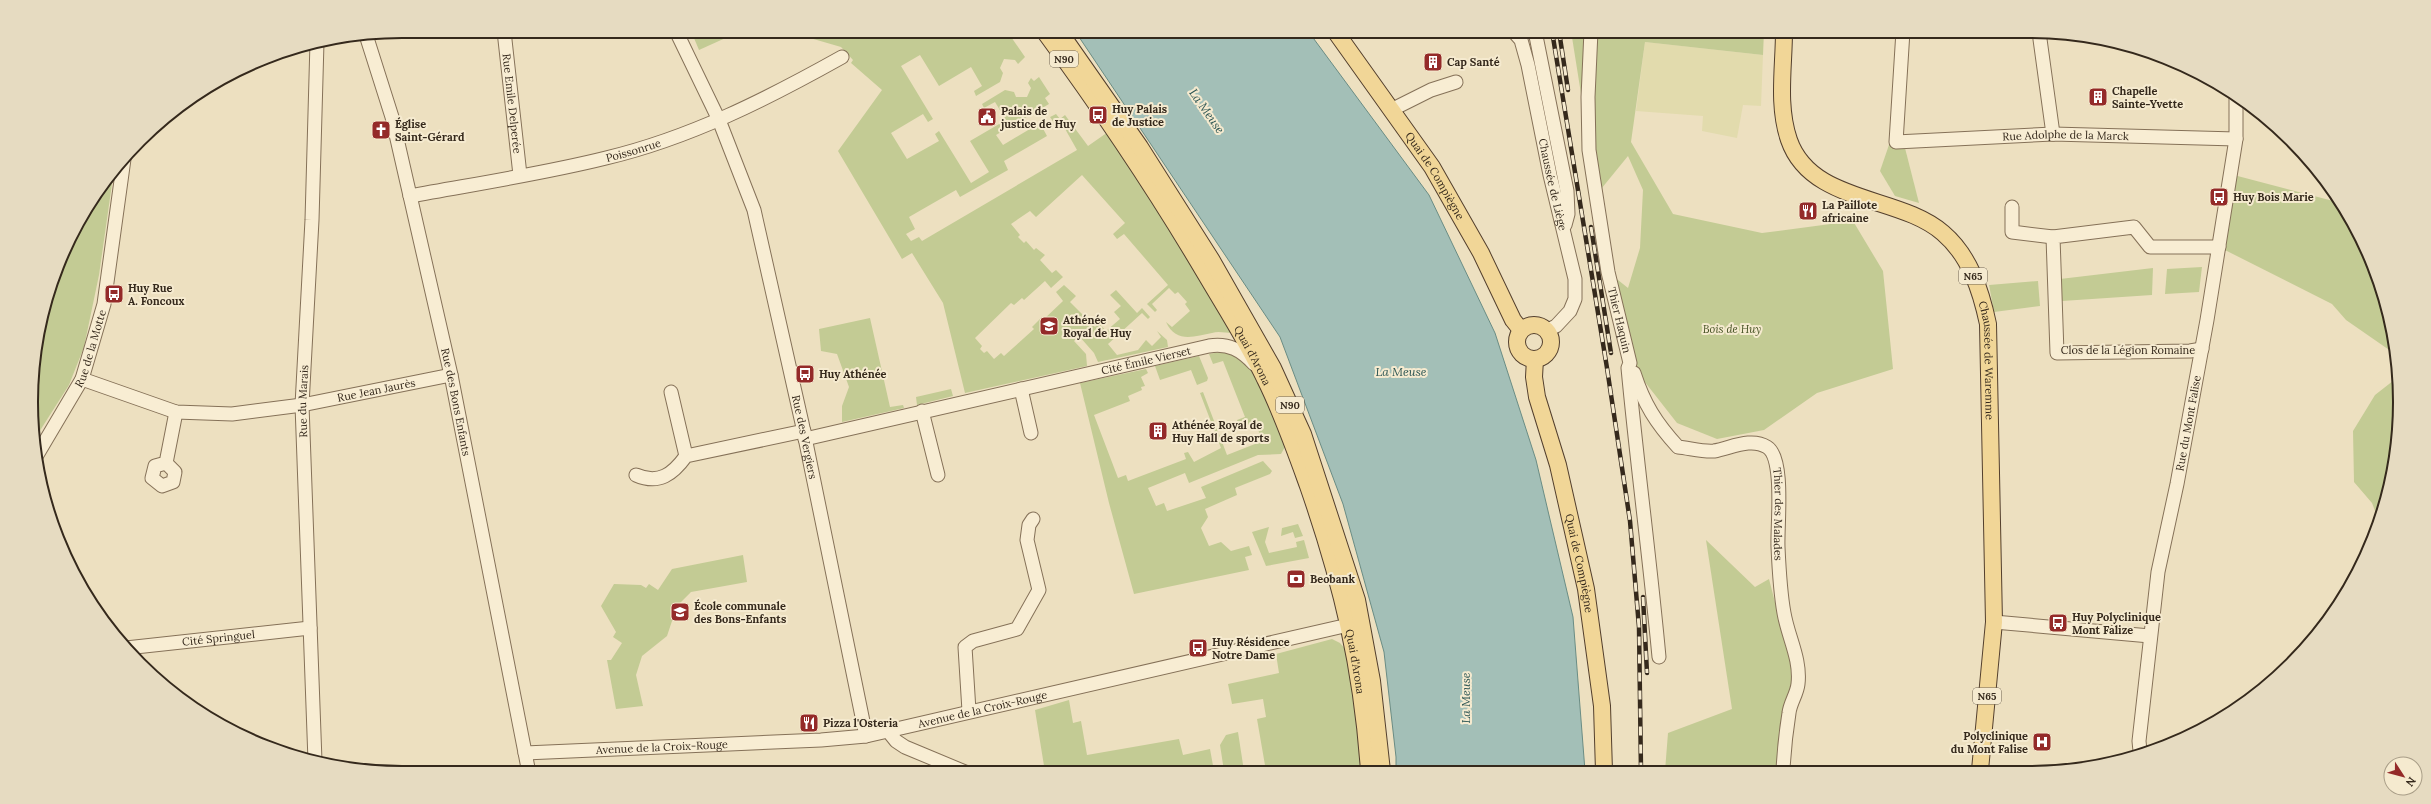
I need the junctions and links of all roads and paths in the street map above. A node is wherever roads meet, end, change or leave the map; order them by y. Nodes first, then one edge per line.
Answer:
1 (505, 38) edge
2 (679, 38) edge
3 (1049, 38) edge
4 (1064, 38) edge
5 (1340, 38) edge
6 (1519, 38) edge
7 (1536, 38) edge
8 (1591, 38) edge
9 (1784, 38) edge
10 (1903, 38) edge
11 (2040, 38) edge
12 (368, 40) edge
13 (317, 48) edge
14 (842, 57) dead end
15 (1456, 82) dead end
16 (2236, 102) edge
17 (1393, 109) junction
18 (719, 120) junction
19 (2052, 134) junction
20 (2236, 139) junction
21 (123, 168) edge
22 (520, 175) junction
23 (410, 196) junction
24 (2012, 207) dead end
25 (1564, 231) junction
26 (2053, 237) junction
27 (2219, 247) junction
28 (1521, 330) junction
29 (1548, 330) junction
30 (2202, 349) junction
31 (1535, 360) junction
32 (1630, 363) junction
33 (1262, 372) junction
34 (451, 375) junction
35 (82, 379) junction
36 (1021, 389) junction
37 (671, 392) dead end
38 (302, 405) junction
39 (922, 411) junction
40 (176, 412) junction
41 (1032, 433) dead end
42 (805, 435) junction
43 (41, 447) edge
44 (686, 456) junction
45 (166, 463) dead end
46 (636, 475) dead end
47 (938, 475) dead end
48 (1033, 519) dead end
49 (1994, 622) junction
50 (1356, 623) junction
51 (310, 628) junction
52 (2150, 636) junction
53 (133, 647) edge
54 (1659, 657) dead end
55 (969, 711) junction
56 (888, 731) junction
57 (866, 736) junction
58 (2140, 749) edge
59 (525, 753) junction
60 (315, 755) edge
61 (528, 766) edge
62 (939, 766) edge
63 (1369, 766) edge
64 (1381, 766) edge
65 (1604, 766) edge
66 (1783, 766) edge
67 (1980, 766) edge

1 - 22 street, Rue Emile Delperée
2 - 18 street, Rue des Vergiers
3 - 33 main road, Quai d'Arona / N90
4 - 50 main road, Quai d'Arona / N90
5 - 17 main road, Quai de Compiègne
6 - 25 street, Chaussée de Liège
7 - 25 street
8 - 32 street, Thier Haquin
9 - 49 main road, Chaussée de Waremme / N65
10 - 19 street, Rue Adolphe de la Marck
11 - 19 street
12 - 23 street, Rue des Bons Enfants
13 - 38 street, Rue du Marais
14 - 18 street, Poissonrue
15 - 17 street
16 - 20 street, Rue du Mont Falise
17 - 28 main road, Quai de Compiègne
18 - 22 street, Poissonrue
18 - 42 street, Rue des Vergiers
19 - 20 street, Rue Adolphe de la Marck
20 - 27 street, Rue du Mont Falise
21 - 35 street, Rue de la Motte
22 - 23 street, Poissonrue
23 - 34 street, Rue des Bons Enfants
24 - 26 street
25 - 29 street, Chaussée de Liège
26 - 27 street
26 - 30 street, Clos de la Légion Romaine
27 - 30 street, Rue du Mont Falise
28 - 29 main road
28 - 31 main road
29 - 31 main road
30 - 52 street, Rue du Mont Falise
31 - 65 main road, Quai de Compiègne
32 - 54 street, Thier Haquin
32 - 66 street, Thier des Malades
33 - 36 street, Cité Émile Vierset
33 - 50 main road, Quai d'Arona / N90
34 - 38 street, Rue Jean Jaurès
34 - 59 street, Rue des Bons Enfants
35 - 40 street, Rue Jean Jaurès
35 - 43 street, Rue de la Motte
36 - 39 street, Cité Émile Vierset
36 - 41 street
37 - 44 street
38 - 40 street, Rue Jean Jaurès
38 - 51 street, Rue du Marais
39 - 42 street, Cité Émile Vierset
39 - 47 street
40 - 45 street
42 - 44 street, Cité Émile Vierset
42 - 57 street, Rue des Vergiers
44 - 46 street
48 - 55 street
49 - 52 street
49 - 67 main road, Chaussée de Waremme / N65
50 - 55 street, Avenue de la Croix-Rouge
50 - 63 main road, Quai d'Arona / N90
50 - 64 main road, Quai d'Arona / N90
51 - 53 street, Cité Springuel
51 - 60 street, Rue du Marais
52 - 58 street, Rue du Mont Falise
55 - 56 street, Avenue de la Croix-Rouge
56 - 57 street, Avenue de la Croix-Rouge
56 - 62 street
57 - 59 street, Avenue de la Croix-Rouge
59 - 61 street, Rue des Bons Enfants

